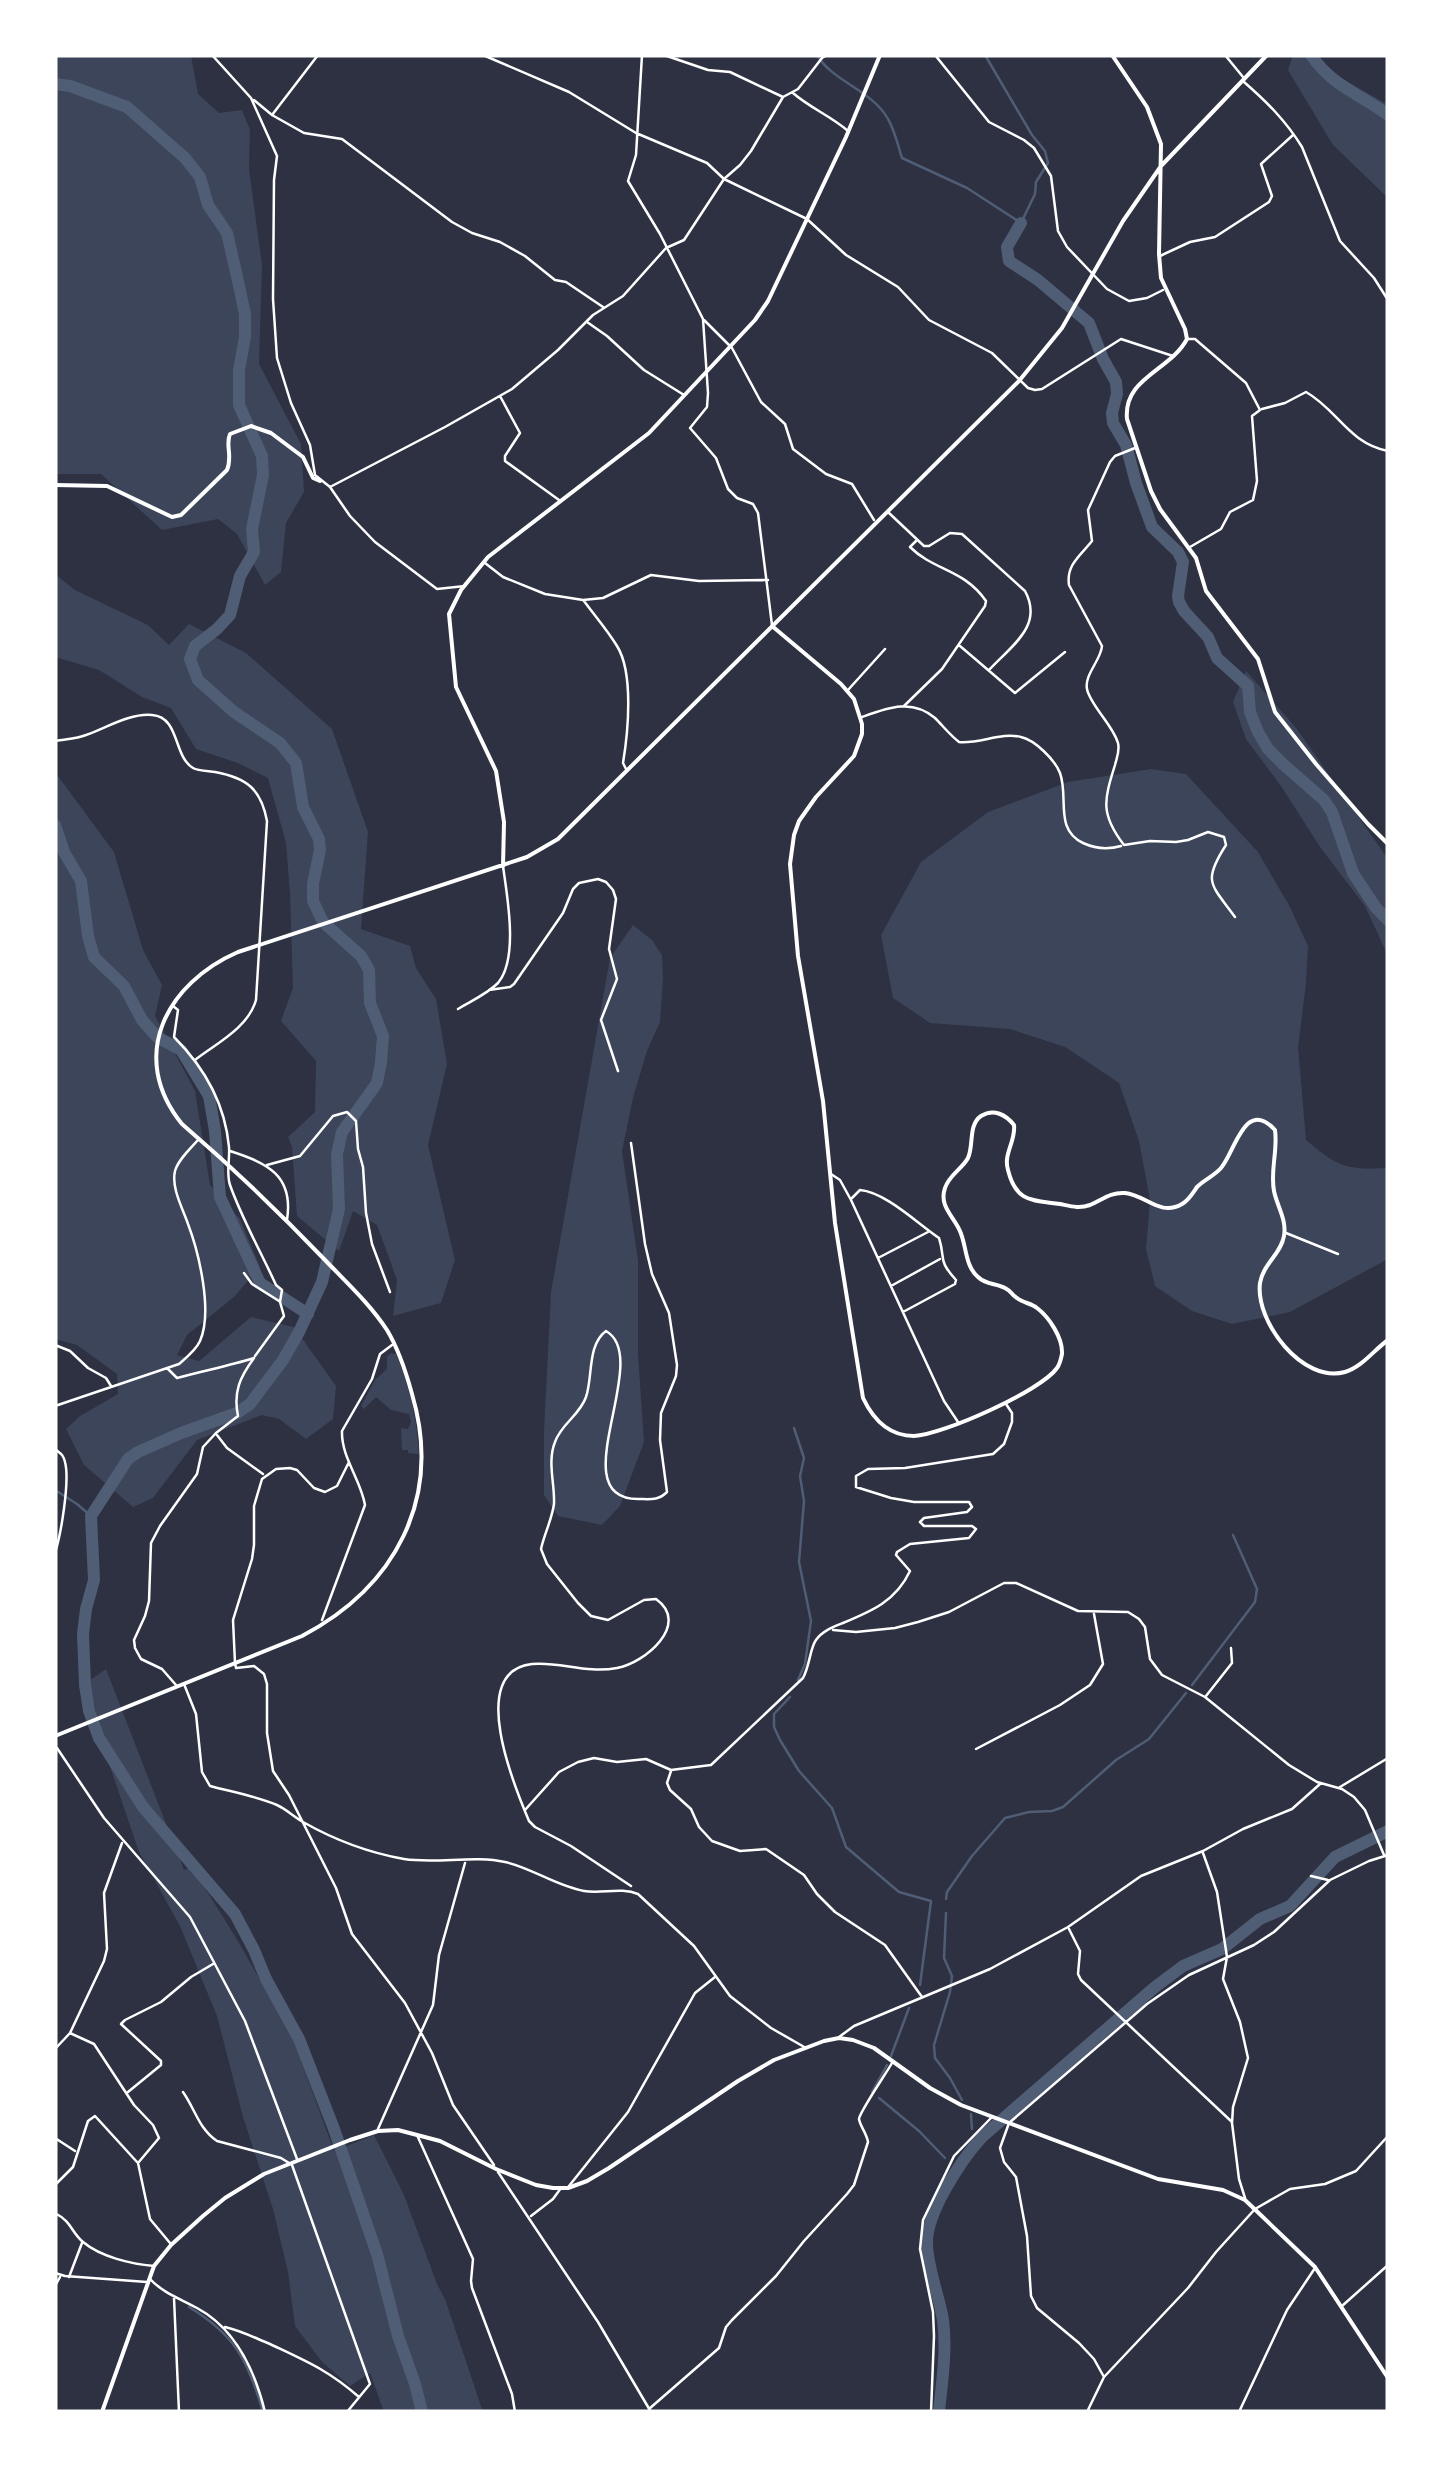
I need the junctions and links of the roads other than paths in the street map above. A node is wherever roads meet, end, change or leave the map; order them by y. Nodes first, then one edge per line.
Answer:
1 (212, 55) edge
2 (318, 55) edge
3 (484, 55) edge
4 (642, 55) edge
5 (664, 55) edge
6 (880, 55) edge
7 (935, 55) edge
8 (1112, 55) edge
9 (1225, 55) edge
10 (1266, 55) edge
11 (824, 56) edge
12 (1243, 80) junction
13 (792, 92) junction
14 (783, 97) junction
15 (251, 98) junction
16 (272, 115) junction
17 (636, 132) junction
18 (849, 132) junction
19 (1294, 134) junction
20 (1161, 166) junction
21 (724, 179) junction
22 (807, 219) junction
23 (666, 248) junction
24 (1159, 257) junction
25 (1094, 274) junction
26 (1164, 289) junction
27 (1388, 300) edge
28 (604, 308) junction
29 (702, 319) junction
30 (586, 322) junction
31 (1187, 339) junction
32 (732, 348) junction
33 (1175, 357) junction
34 (706, 373) junction
35 (1019, 381) junction
36 (684, 395) junction
37 (500, 396) junction
38 (1260, 410) junction
39 (1135, 448) junction
40 (1388, 452) edge
41 (320, 480) junction
42 (55, 485) edge
43 (330, 487) junction
44 (560, 501) junction
45 (888, 512) junction
46 (876, 524) junction
47 (917, 540) junction
48 (1188, 548) junction
49 (484, 562) junction
50 (768, 580) junction
51 (465, 586) junction
52 (584, 600) junction
53 (772, 626) junction
54 (959, 645) junction
55 (885, 648) dead end
56 (1064, 652) dead end
57 (989, 670) junction
58 (847, 691) junction
59 (904, 706) junction
60 (860, 717) junction
61 (55, 741) edge
62 (627, 770) junction
63 (1388, 844) edge
64 (1124, 845) junction
65 (502, 866) junction
66 (1235, 917) dead end
67 (259, 945) junction
68 (489, 990) junction
69 (172, 1006) junction
70 (458, 1009) dead end
71 (196, 1060) junction
72 (618, 1071) dead end
73 (201, 1140) junction
74 (631, 1144) dead end
75 (229, 1150) junction
76 (267, 1165) junction
77 (831, 1174) junction
78 (851, 1200) junction
79 (287, 1220) junction
80 (929, 1232) junction
81 (1285, 1232) junction
82 (1338, 1254) dead end
83 (878, 1258) junction
84 (941, 1259) junction
85 (244, 1273) dead end
86 (891, 1286) junction
87 (390, 1292) dead end
88 (280, 1302) junction
89 (903, 1312) junction
90 (1388, 1340) edge
91 (394, 1344) junction
92 (55, 1346) edge
93 (254, 1358) junction
94 (167, 1368) junction
95 (112, 1387) junction
96 (1005, 1402) junction
97 (55, 1406) edge
98 (958, 1424) junction
99 (216, 1434) junction
100 (55, 1449) edge
101 (348, 1462) junction
102 (265, 1476) junction
103 (55, 1553) edge
104 (1093, 1613) junction
105 (320, 1626) junction
106 (828, 1630) junction
107 (1231, 1648) dead end
108 (234, 1663) junction
109 (184, 1683) junction
110 (177, 1686) junction
111 (1206, 1697) junction
112 (55, 1736) edge
113 (57, 1748) edge
114 (976, 1749) dead end
115 (1388, 1758) edge
116 (671, 1770) junction
117 (1321, 1783) junction
118 (1339, 1788) junction
119 (524, 1810) junction
120 (301, 1821) junction
121 (123, 1841) junction
122 (1202, 1851) junction
123 (1386, 1856) edge
124 (466, 1861) junction
125 (1311, 1876) dead end
126 (1330, 1880) junction
127 (631, 1886) dead end
128 (1068, 1928) junction
129 (1227, 1956) junction
130 (215, 1963) junction
131 (715, 1976) junction
132 (923, 1998) junction
133 (1126, 2021) junction
134 (420, 2033) junction
135 (70, 2034) junction
136 (839, 2038) junction
137 (55, 2048) edge
138 (806, 2048) junction
139 (893, 2062) junction
140 (183, 2092) dead end
141 (126, 2093) junction
142 (993, 2117) junction
143 (1008, 2123) junction
144 (1232, 2123) junction
145 (378, 2131) junction
146 (417, 2134) junction
147 (1388, 2136) edge
148 (55, 2138) edge
149 (77, 2152) junction
150 (292, 2161) junction
151 (138, 2163) junction
152 (496, 2168) junction
153 (55, 2185) edge
154 (561, 2188) junction
155 (568, 2188) junction
156 (1245, 2200) junction
157 (1255, 2209) junction
158 (55, 2213) edge
159 (530, 2217) junction
160 (83, 2242) junction
161 (171, 2245) junction
162 (154, 2266) junction
163 (1316, 2267) junction
164 (1387, 2267) edge
165 (55, 2273) edge
166 (61, 2275) junction
167 (70, 2276) junction
168 (149, 2280) junction
169 (55, 2286) edge
170 (174, 2296) junction
171 (1342, 2306) junction
172 (224, 2327) junction
173 (1104, 2377) junction
174 (1388, 2378) edge
175 (360, 2397) junction
176 (650, 2411) edge
177 (102, 2412) edge
178 (179, 2412) edge
179 (266, 2412) edge
180 (347, 2412) edge
181 (515, 2412) edge
182 (931, 2412) edge
183 (1087, 2412) edge
184 (1238, 2412) edge

1 - 15 street
2 - 16 street
3 - 17 street
4 - 17 street
5 - 14 street
6 - 18 street
7 - 25 street
8 - 20 street
9 - 12 street
10 - 12 street
11 - 13 street
12 - 19 street
12 - 20 street
13 - 14 street
13 - 18 street
14 - 21 street
15 - 16 street
15 - 41 street
16 - 28 street
17 - 21 street
17 - 23 street
18 - 22 street
19 - 24 street
19 - 27 street
20 - 24 street
20 - 25 street
21 - 22 street
21 - 23 street
22 - 32 street
22 - 35 street
23 - 28 street
23 - 29 street
24 - 26 street
25 - 26 street
25 - 35 street
26 - 31 street
28 - 30 street
29 - 32 street
29 - 34 street
30 - 36 street
30 - 37 street
31 - 33 street
31 - 38 street
32 - 34 street
32 - 46 street
33 - 35 street
33 - 39 street
34 - 36 street
34 - 50 street
35 - 45 street
36 - 44 street
37 - 43 street
37 - 44 street
38 - 40 street
38 - 48 street
39 - 48 street
39 - 64 street
41 - 42 street
41 - 43 street
43 - 51 street
44 - 49 street
45 - 46 street
45 - 47 street
46 - 53 street
47 - 54 street
47 - 57 street
48 - 63 street
49 - 51 street
49 - 52 street
50 - 52 street
50 - 53 street
51 - 65 street
52 - 62 street
53 - 58 street
53 - 62 street
54 - 57 street
54 - 59 street
55 - 58 street
56 - 57 street
58 - 60 street
59 - 60 street
59 - 64 street
60 - 77 street
61 - 67 street
62 - 65 street
64 - 66 street
65 - 67 street
65 - 68 street
67 - 69 street
67 - 71 street
68 - 70 street
68 - 72 street
69 - 71 street
69 - 73 street
71 - 75 street
73 - 79 street
73 - 94 street
74 - 119 street
75 - 76 street
75 - 88 street
76 - 79 street
76 - 87 street
77 - 78 street
77 - 98 street
78 - 80 street
78 - 83 street
79 - 91 street
80 - 83 street
80 - 84 street
81 - 82 street
81 - 90 street
81 - 96 street
83 - 86 street
84 - 86 street
84 - 89 street
85 - 88 street
86 - 89 street
88 - 93 street
89 - 98 street
91 - 101 street
91 - 105 street
92 - 95 street
93 - 94 street
93 - 99 street
94 - 95 street
95 - 97 street
96 - 98 street
96 - 106 street
99 - 102 street
99 - 110 street
100 - 103 street
101 - 102 street
101 - 105 street
102 - 108 street
104 - 106 street
104 - 111 street
104 - 114 street
105 - 108 street
106 - 116 street
107 - 111 street
108 - 109 street
108 - 120 street
109 - 110 street
109 - 120 street
110 - 112 street
111 - 117 street
113 - 121 street
115 - 118 street
116 - 119 street
116 - 132 street
117 - 118 street
117 - 122 street
118 - 123 street
119 - 127 street
120 - 124 street
120 - 134 street
121 - 130 street
121 - 135 street
122 - 128 street
122 - 129 street
123 - 126 street
124 - 131 street
124 - 134 street
125 - 126 street
126 - 129 street
128 - 132 street
128 - 133 street
129 - 133 street
129 - 144 street
130 - 141 street
130 - 150 street
131 - 138 street
131 - 155 street
132 - 136 street
133 - 143 street
133 - 144 street
134 - 145 street
134 - 152 street
135 - 137 street
135 - 141 street
136 - 138 street
136 - 139 street
138 - 155 street
139 - 142 street
139 - 176 street
140 - 150 street
141 - 151 street
142 - 143 street
142 - 182 street
143 - 156 street
143 - 173 street
144 - 156 street
145 - 146 street
145 - 150 street
146 - 152 street
146 - 181 street
147 - 157 street
148 - 149 street
149 - 151 street
149 - 153 street
150 - 161 street
150 - 175 street
151 - 161 street
152 - 154 street
152 - 159 street
154 - 155 street
154 - 159 street
156 - 157 street
157 - 163 street
157 - 173 street
158 - 160 street
159 - 176 street
160 - 162 street
160 - 167 street
161 - 162 street
162 - 168 street
163 - 171 street
163 - 184 street
164 - 171 street
165 - 166 street
166 - 167 street
166 - 169 street
167 - 168 street
168 - 170 street
168 - 177 street
170 - 172 street
170 - 178 street
171 - 174 street
172 - 175 street
172 - 179 street
173 - 183 street
175 - 180 street

